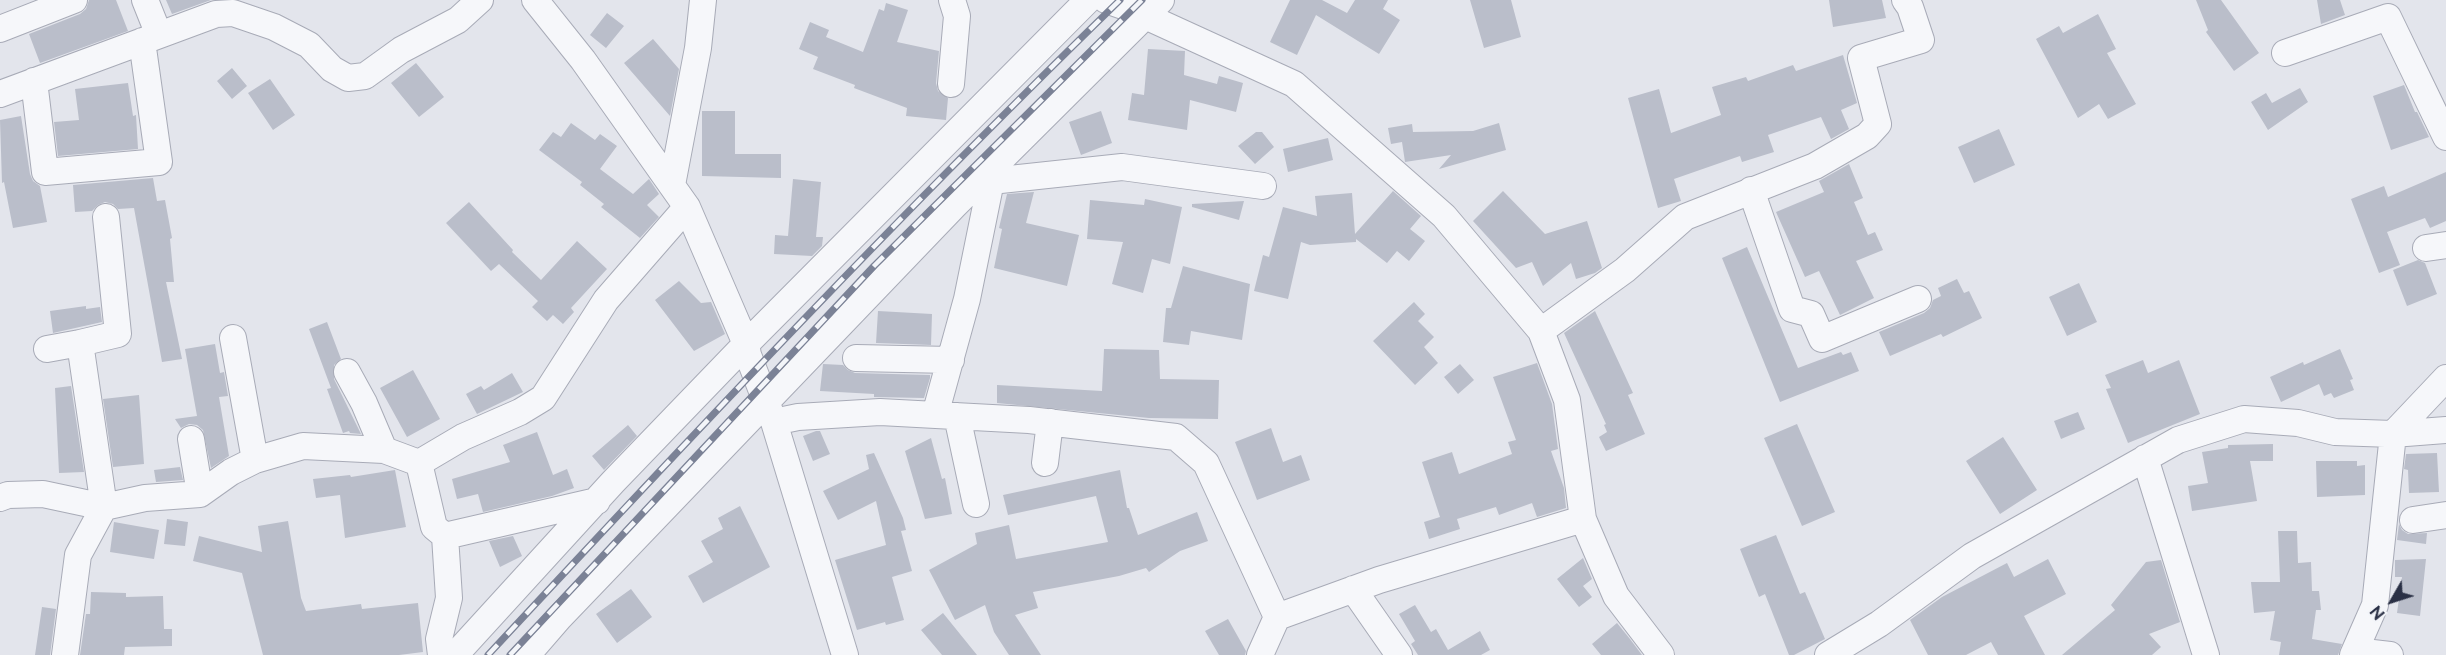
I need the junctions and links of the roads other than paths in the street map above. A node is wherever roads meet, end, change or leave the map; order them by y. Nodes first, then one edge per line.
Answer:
1 (74, 0) edge
2 (145, 0) edge
3 (480, 0) edge
4 (536, 0) edge
5 (703, 0) edge
6 (1088, 0) edge
7 (1106, 0) edge
8 (1905, 0) edge
9 (1154, 7) edge
10 (955, 8) edge
11 (0, 29) edge
12 (150, 38) junction
13 (2285, 53) dead end
14 (34, 81) junction
15 (951, 84) dead end
16 (0, 94) edge
17 (2446, 138) edge
18 (672, 185) junction
19 (1263, 186) dead end
20 (1751, 190) junction
21 (687, 207) junction
22 (106, 217) dead end
23 (1918, 299) dead end
24 (1541, 331) junction
25 (233, 338) dead end
26 (80, 343) junction
27 (746, 344) junction
28 (47, 349) dead end
29 (856, 358) dead end
30 (951, 360) junction
31 (347, 372) dead end
32 (2446, 378) edge
33 (770, 412) junction
34 (946, 416) junction
35 (1050, 422) junction
36 (2446, 430) edge
37 (2394, 434) junction
38 (191, 439) dead end
39 (384, 450) junction
40 (2145, 458) junction
41 (255, 460) junction
42 (1046, 463) dead end
43 (419, 464) junction
44 (200, 494) junction
45 (0, 498) edge
46 (597, 501) junction
47 (976, 504) dead end
48 (104, 507) junction
49 (2446, 514) edge
50 (1584, 519) junction
51 (2413, 520) dead end
52 (445, 536) junction
53 (1353, 589) junction
54 (1277, 617) junction
55 (1654, 653) edge
56 (2354, 653) edge
57 (65, 655) edge
58 (441, 655) edge
59 (455, 655) edge
60 (527, 655) edge
61 (845, 655) edge
62 (1260, 655) edge
63 (1399, 655) edge
64 (1828, 655) edge
65 (2206, 655) edge
66 (2390, 655) edge

1 - 11 street
2 - 12 street
3 - 12 street
4 - 18 street
5 - 18 street
6 - 27 street
7 - 9 street
8 - 20 street
9 - 24 street
9 - 33 street
10 - 15 street
12 - 14 street
12 - 14 street
13 - 17 street
14 - 16 street
18 - 21 street
19 - 30 street
20 - 23 street
20 - 24 street
21 - 27 street
21 - 43 street
22 - 26 street
24 - 50 street
25 - 41 street
26 - 28 street
26 - 48 street
27 - 33 street
27 - 46 street
29 - 30 street
30 - 34 street
31 - 39 street
32 - 37 street
33 - 34 street
33 - 60 street
33 - 61 street
34 - 35 street
34 - 47 street
35 - 42 street
35 - 54 street
36 - 37 street
37 - 40 street
37 - 56 street
38 - 44 street
39 - 41 street
39 - 43 street
40 - 64 street
40 - 65 street
41 - 44 street
43 - 52 street
44 - 48 street
45 - 48 street
46 - 52 street
46 - 59 street
48 - 57 street
49 - 51 street
50 - 53 street
50 - 55 street
52 - 58 street
53 - 54 street
53 - 63 street
54 - 62 street
56 - 66 street

